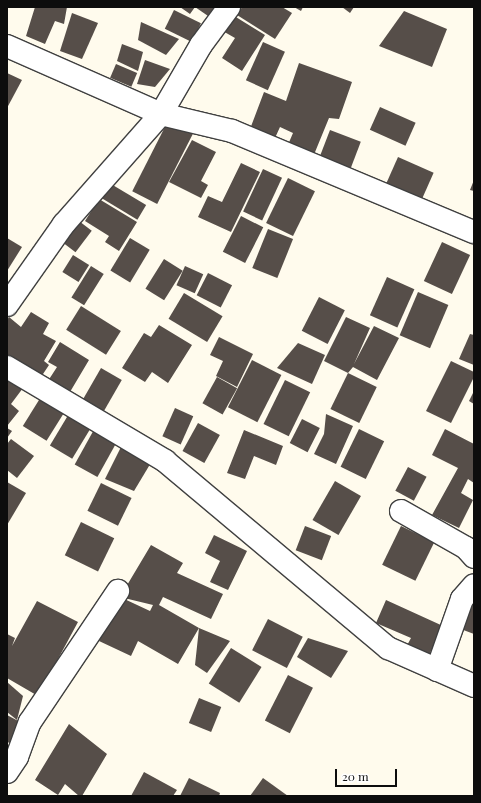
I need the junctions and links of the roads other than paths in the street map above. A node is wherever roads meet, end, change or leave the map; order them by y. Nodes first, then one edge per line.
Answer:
1 (229, 7) edge
2 (7, 46) edge
3 (161, 114) junction
4 (474, 232) edge
5 (7, 305) edge
6 (7, 367) edge
7 (401, 511) dead end
8 (474, 557) edge
9 (474, 585) edge
10 (118, 591) dead end
11 (437, 670) junction
12 (474, 686) edge
13 (7, 772) edge

1 - 3 street
2 - 3 street
3 - 4 street
3 - 5 street
6 - 11 street
7 - 8 street
9 - 11 street
10 - 13 street
11 - 12 street

